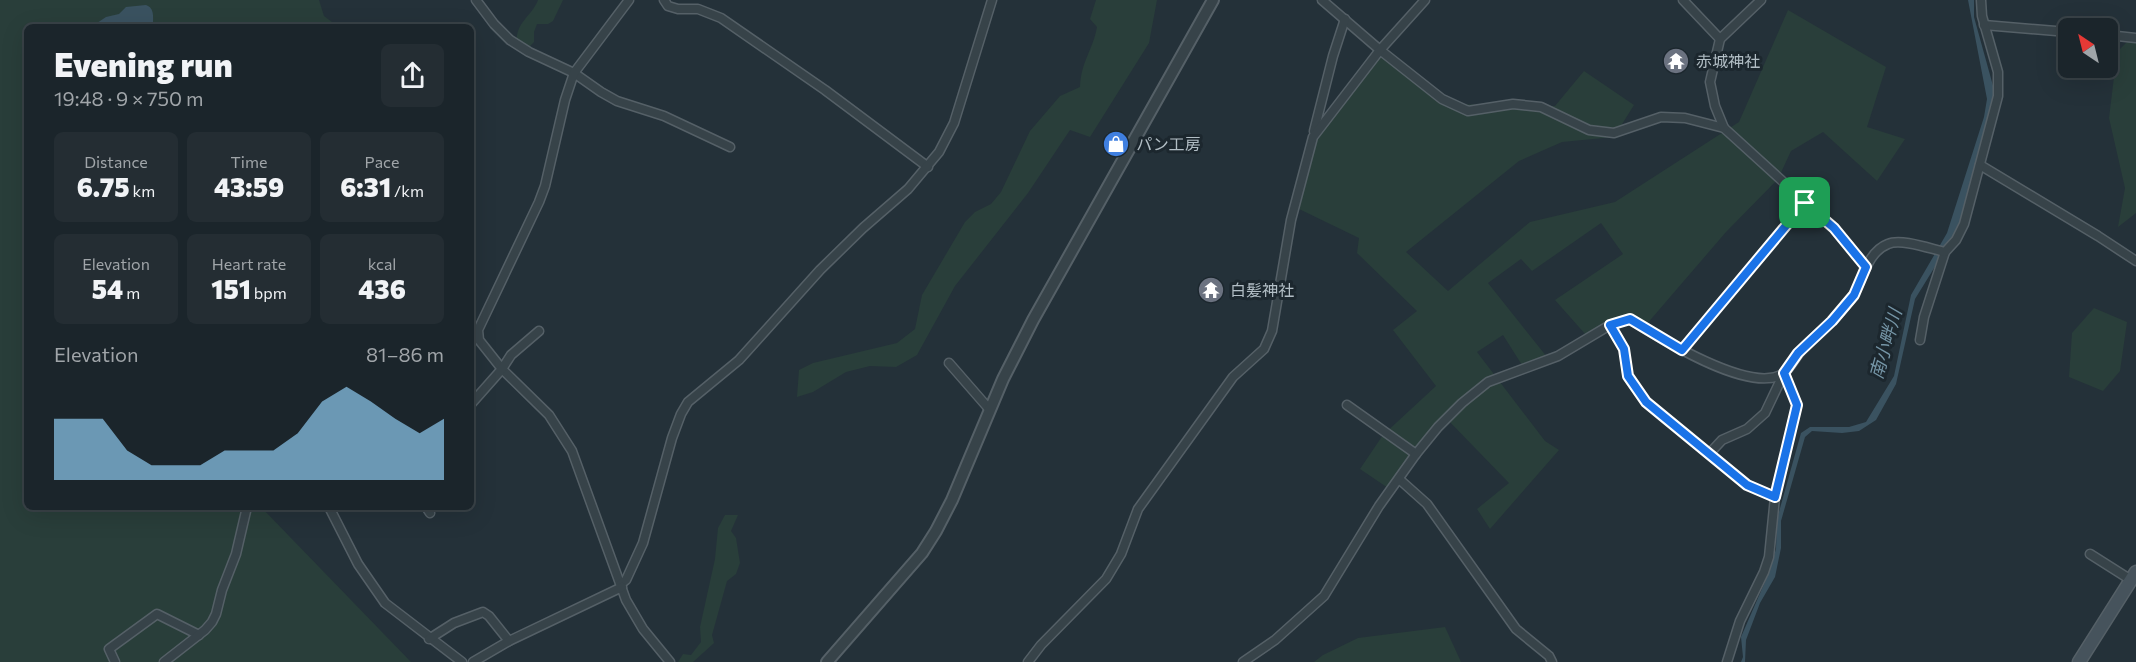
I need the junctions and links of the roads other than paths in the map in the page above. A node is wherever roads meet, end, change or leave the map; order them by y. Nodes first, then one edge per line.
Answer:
1 (476, 0) edge
2 (629, 0) edge
3 (664, 0) edge
4 (992, 0) edge
5 (1213, 0) edge
6 (1322, 0) edge
7 (1425, 0) edge
8 (1683, 0) edge
9 (1761, 0) edge
10 (1981, 0) edge
11 (1345, 19) junction
12 (1984, 25) junction
13 (2058, 31) edge
14 (2118, 36) edge
15 (2136, 38) edge
16 (1720, 39) junction
17 (1380, 50) junction
18 (574, 73) junction
19 (1724, 128) junction
20 (1313, 136) junction
21 (730, 147) dead end
22 (1980, 165) junction
23 (928, 167) junction
24 (1805, 203) junction
25 (1946, 252) junction
26 (2136, 261) edge
27 (1866, 267) junction
28 (1610, 325) junction
29 (539, 330) dead end
30 (1920, 340) dead end
31 (1682, 350) junction
32 (949, 363) dead end
33 (502, 369) junction
34 (1784, 373) junction
35 (474, 401) edge
36 (1347, 405) dead end
37 (990, 410) junction
38 (1416, 454) junction
39 (1709, 454) junction
40 (1399, 479) junction
41 (1775, 497) junction
42 (246, 510) edge
43 (331, 510) edge
44 (2090, 554) dead end
45 (2133, 576) edge
46 (621, 585) junction
47 (199, 635) junction
48 (429, 639) junction
49 (509, 641) junction
50 (115, 662) edge
51 (164, 662) edge
52 (462, 662) edge
53 (473, 662) edge
54 (670, 662) edge
55 (827, 662) edge
56 (1028, 662) edge
57 (1243, 662) edge
58 (1552, 662) edge
59 (1727, 662) edge
60 (2079, 662) edge

1 - 18 street
2 - 18 street
3 - 23 street
4 - 23 street
5 - 37 street
6 - 11 street
7 - 17 street
8 - 16 street
9 - 16 street
10 - 12 street
11 - 17 street
11 - 20 street
12 - 13 street
12 - 22 street
14 - 15 street
16 - 19 street
17 - 19 street
17 - 20 street
18 - 21 street
18 - 33 street
19 - 24 street
20 - 56 street
22 - 25 street
22 - 26 street
23 - 46 street
24 - 27 street
24 - 31 street
25 - 27 street
25 - 30 street
27 - 34 street
28 - 31 street
28 - 38 street
28 - 39 street
29 - 33 street
31 - 34 street
32 - 37 street
33 - 35 street
33 - 46 street
34 - 39 street
34 - 41 street
36 - 38 street
37 - 55 street
38 - 40 street
39 - 41 street
40 - 57 street
40 - 58 street
41 - 59 street
42 - 47 street
43 - 48 street
44 - 45 street
45 - 60 main road
46 - 49 street
46 - 54 street
47 - 50 street
47 - 51 street
48 - 49 street
48 - 52 street
49 - 53 street

